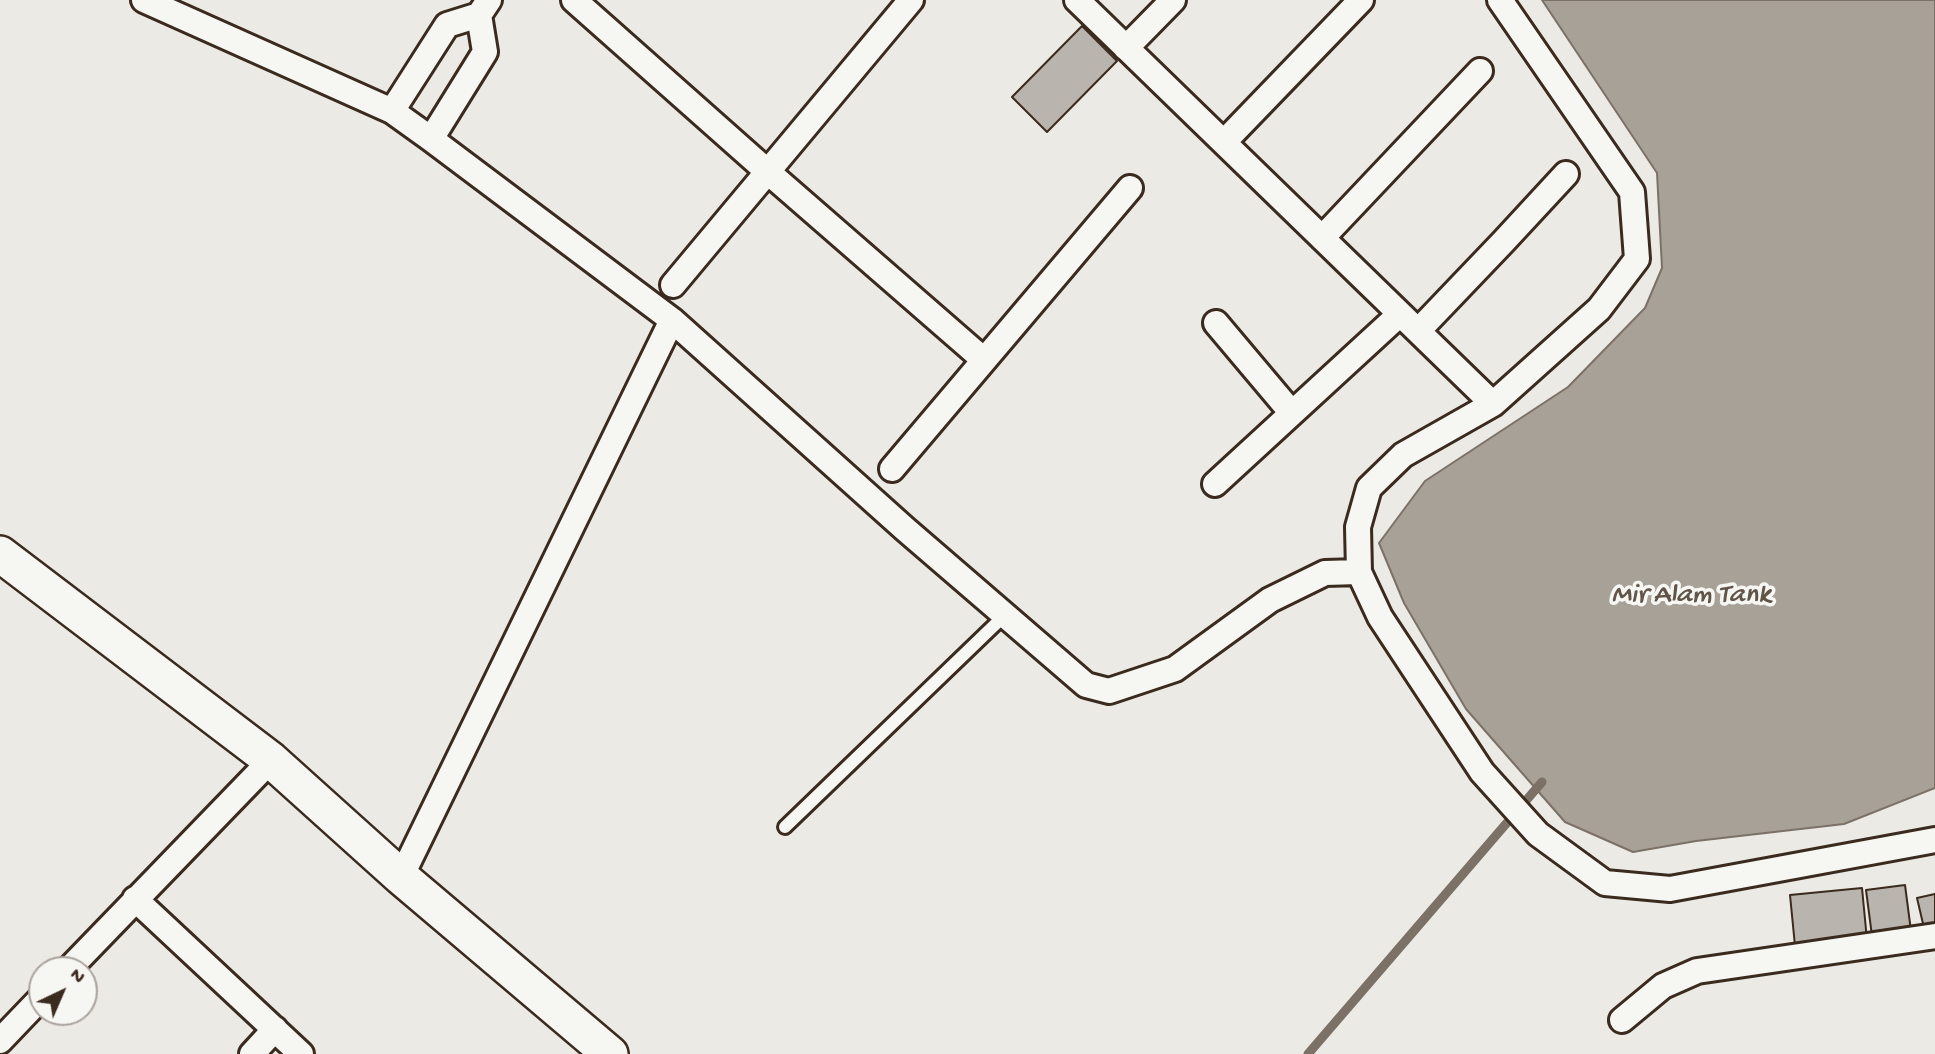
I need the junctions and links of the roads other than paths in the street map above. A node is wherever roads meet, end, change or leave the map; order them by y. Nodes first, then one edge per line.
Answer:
1 (144, 0) edge
2 (574, 0) edge
3 (1077, 0) edge
4 (1173, 0) edge
5 (1361, 0) edge
6 (1500, 0) edge
7 (911, 1) edge
8 (484, 8) edge
9 (1126, 48) junction
10 (1480, 71) dead end
11 (392, 111) junction
12 (430, 138) junction
13 (1224, 142) junction
14 (768, 172) junction
15 (1566, 174) dead end
16 (1130, 188) dead end
17 (1322, 238) junction
18 (673, 285) dead end
19 (1400, 314) junction
20 (672, 320) junction
21 (1216, 323) dead end
22 (1418, 331) junction
23 (984, 360) junction
24 (1493, 404) junction
25 (1291, 412) junction
26 (892, 469) dead end
27 (1215, 484) dead end
28 (0, 554) edge
29 (1359, 572) junction
30 (1005, 615) junction
31 (271, 760) junction
32 (785, 827) dead end
33 (1935, 840) edge
34 (401, 877) junction
35 (135, 900) junction
36 (1935, 936) edge
37 (81, 956) edge
38 (28, 1008) edge
39 (1622, 1020) dead end
40 (2, 1029) edge
41 (275, 1029) junction
42 (252, 1054) edge
43 (301, 1054) edge
44 (611, 1054) edge

1 - 11 street
2 - 14 street
3 - 9 street
4 - 9 street
5 - 13 street
6 - 24 street
7 - 14 street
8 - 11 street
8 - 12 street
9 - 13 street
10 - 17 street
11 - 12 street
12 - 20 street
13 - 17 street
14 - 18 street
14 - 23 street
15 - 22 street
16 - 23 street
17 - 19 street
19 - 22 street
19 - 25 street
20 - 30 street
20 - 34 street
21 - 25 street
22 - 24 street
23 - 26 street
24 - 29 street
25 - 27 street
28 - 31 main road
29 - 30 street
29 - 33 street
30 - 32 lane
31 - 34 main road
31 - 35 street
34 - 44 main road
35 - 37 street
35 - 41 street
36 - 39 street
38 - 40 street
41 - 42 street
41 - 43 street

